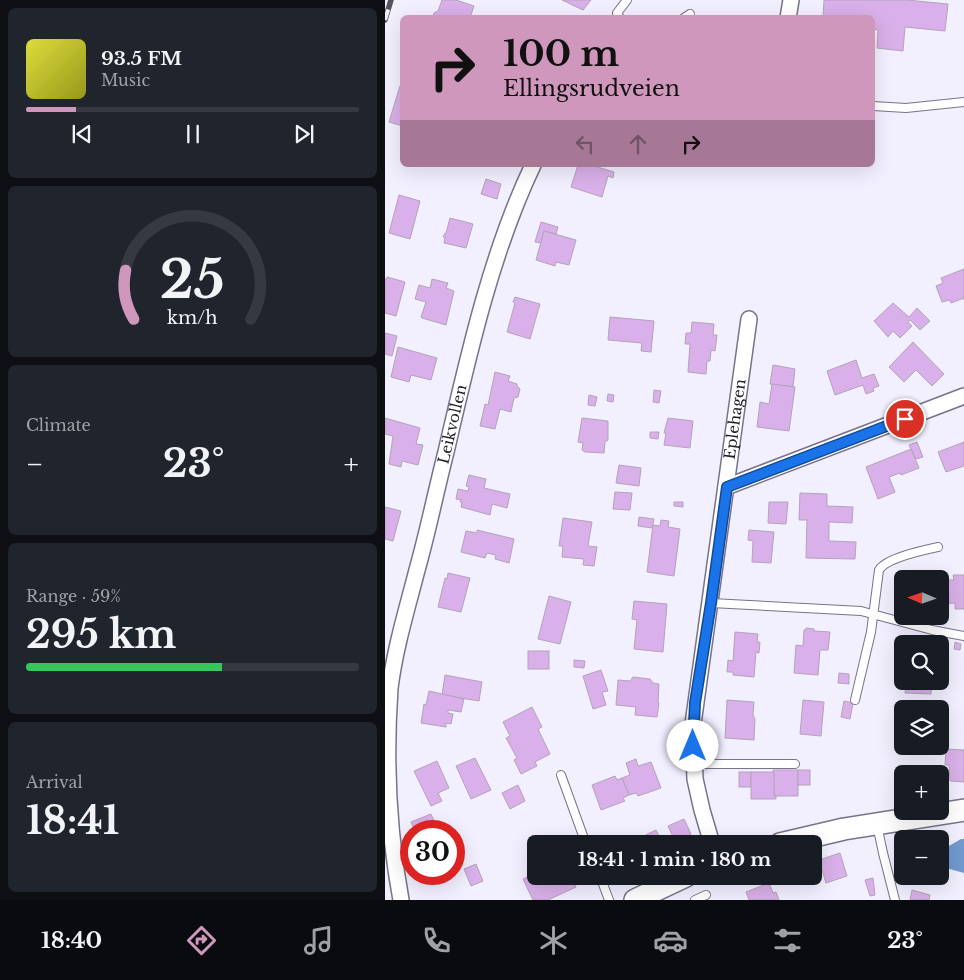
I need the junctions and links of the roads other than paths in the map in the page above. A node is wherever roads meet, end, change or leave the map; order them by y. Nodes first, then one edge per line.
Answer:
1 (627, 0) edge
2 (791, 0) edge
3 (618, 15) edge
4 (789, 15) edge
5 (964, 102) edge
6 (875, 106) edge
7 (532, 167) edge
8 (749, 319) dead end
9 (964, 396) edge
10 (727, 487) junction
11 (938, 547) dead end
12 (711, 603) junction
13 (873, 614) junction
14 (964, 636) edge
15 (387, 689) edge
16 (855, 700) dead end
17 (694, 764) junction
18 (795, 764) dead end
19 (561, 776) dead end
20 (964, 810) edge
21 (877, 823) junction
22 (583, 835) edge
23 (709, 835) edge
24 (822, 835) edge
25 (603, 885) edge
26 (667, 885) edge
27 (706, 895) dead end
28 (401, 900) edge
29 (609, 900) edge
30 (635, 900) edge
31 (695, 900) edge
32 (895, 900) edge

1 - 3 lane
2 - 4 street
5 - 6 lane
7 - 15 street, Leikvollen
8 - 10 street, Eplehagen
9 - 10 street
10 - 12 street, Eplehagen
11 - 13 lane
12 - 13 lane
12 - 17 street, Eplehagen
13 - 14 lane
13 - 16 lane
15 - 28 street, Leikvollen
17 - 18 lane
17 - 23 street, Eplehagen
19 - 22 lane
20 - 21 main road
21 - 24 main road
21 - 32 lane
25 - 29 lane
26 - 30 main road
27 - 31 lane

